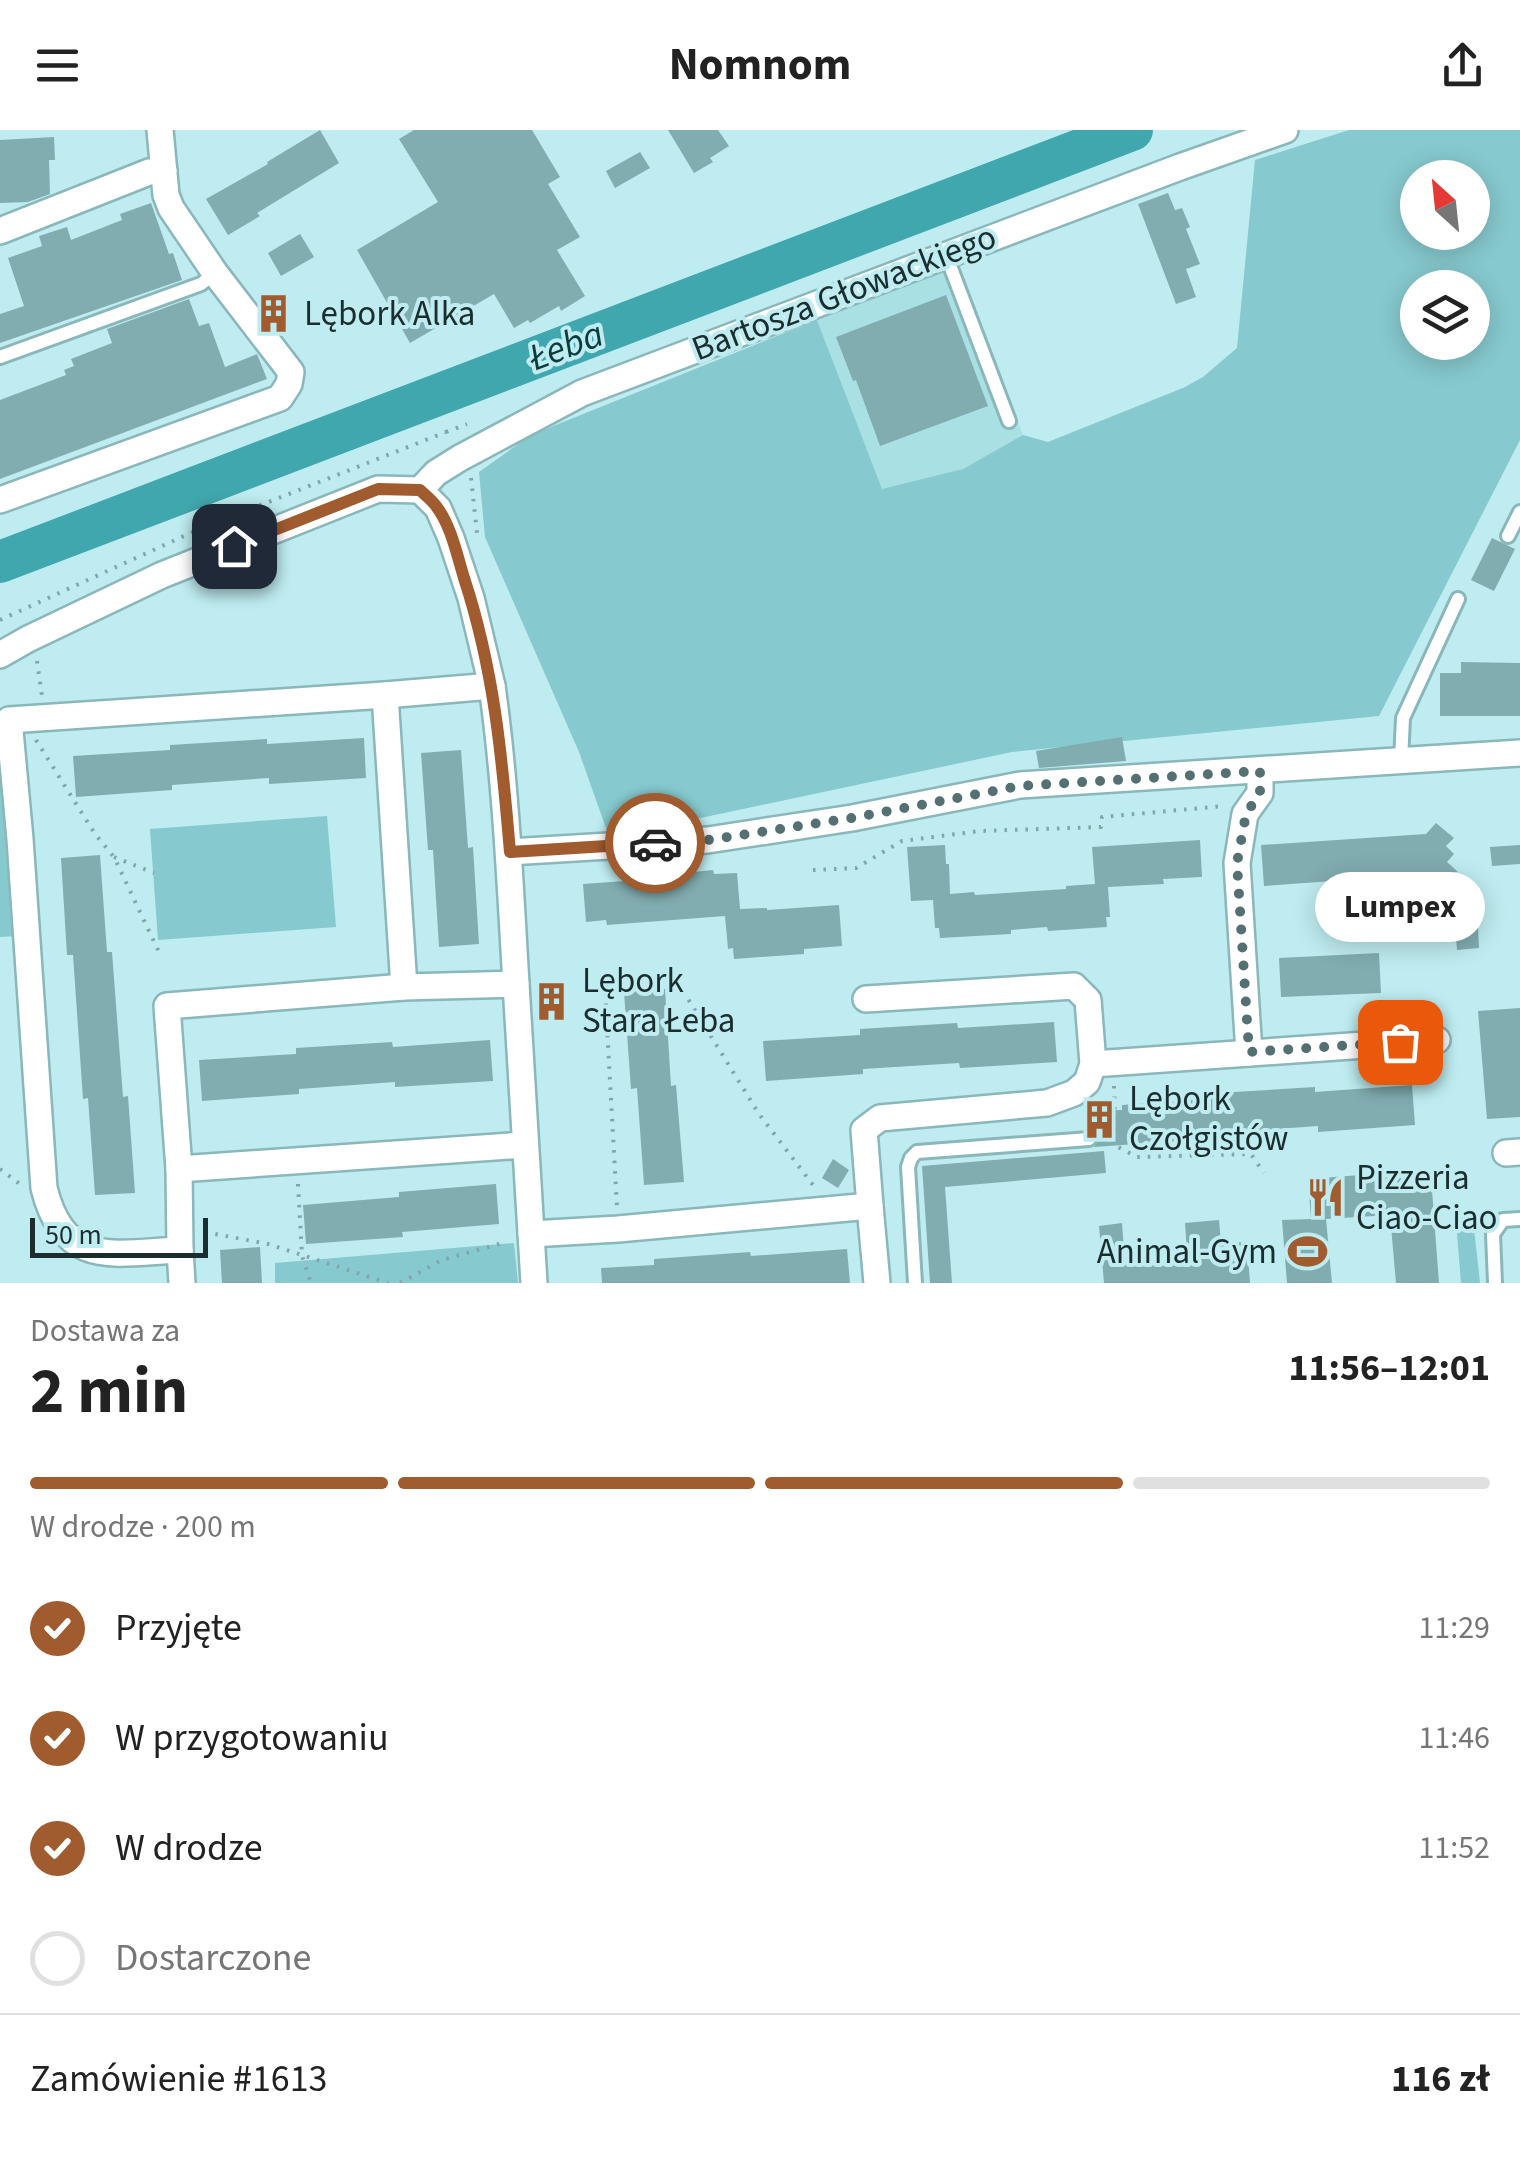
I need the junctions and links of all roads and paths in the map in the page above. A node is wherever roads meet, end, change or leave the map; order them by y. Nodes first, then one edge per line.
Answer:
1 (160, 130) edge
2 (1285, 130) edge
3 (164, 171) junction
4 (0, 231) edge
5 (946, 255) junction
6 (216, 273) junction
7 (0, 356) edge
8 (1009, 421) dead end
9 (460, 458) junction
10 (420, 490) junction
11 (0, 500) edge
12 (1520, 512) edge
13 (1508, 536) dead end
14 (479, 541) dead end
15 (1458, 599) dead end
16 (0, 620) edge
17 (28, 639) junction
18 (0, 655) edge
19 (492, 686) junction
20 (385, 695) junction
21 (37, 725) junction
22 (1520, 752) edge
23 (1401, 761) junction
24 (1260, 771) junction
25 (1252, 803) junction
26 (510, 852) junction
27 (114, 858) junction
28 (813, 870) dead end
29 (154, 873) dead end
30 (159, 952) dead end
31 (604, 972) dead end
32 (672, 973) dead end
33 (516, 984) junction
34 (404, 987) junction
35 (866, 999) dead end
36 (1438, 1040) dead end
37 (1249, 1052) junction
38 (1103, 1063) junction
39 (1088, 1139) dead end
40 (524, 1145) junction
41 (179, 1170) junction
42 (1264, 1173) dead end
43 (297, 1174) dead end
44 (870, 1206) junction
45 (838, 1210) junction
46 (1520, 1219) edge
47 (618, 1229) junction
48 (531, 1234) junction
49 (186, 1240) junction
50 (302, 1256) junction
51 (182, 1283) edge
52 (311, 1283) edge
53 (388, 1283) edge
54 (400, 1283) edge
55 (534, 1283) edge
56 (877, 1283) edge
57 (915, 1283) edge
58 (1495, 1283) edge

1 - 3 street
2 - 5 street, Bartosza Głowackiego
3 - 4 street
3 - 6 street
5 - 8 lane
5 - 9 street, Bartosza Głowackiego
6 - 7 lane
6 - 11 street
9 - 10 street, Bartosza Głowackiego
9 - 14 path
9 - 16 path
10 - 17 street
10 - 19 street
12 - 13 lane
15 - 23 lane
17 - 18 street
17 - 21 path
19 - 20 street
19 - 26 street
20 - 21 street
20 - 34 street
21 - 27 path
21 - 49 street
22 - 23 street
23 - 24 street
24 - 25 street
24 - 26 street
25 - 28 path
25 - 37 street
26 - 33 street
27 - 29 path
27 - 30 path
31 - 47 path
32 - 45 path
33 - 34 street
33 - 40 street
34 - 41 street
35 - 38 street
36 - 37 street
37 - 38 street
38 - 42 path
38 - 44 street
39 - 57 lane
40 - 41 street
40 - 48 street
41 - 49 street
43 - 50 path
44 - 45 street
44 - 56 street
45 - 47 street
46 - 58 lane
47 - 48 street
48 - 54 path
48 - 55 street
49 - 50 path
49 - 51 street
50 - 52 path
50 - 53 path

